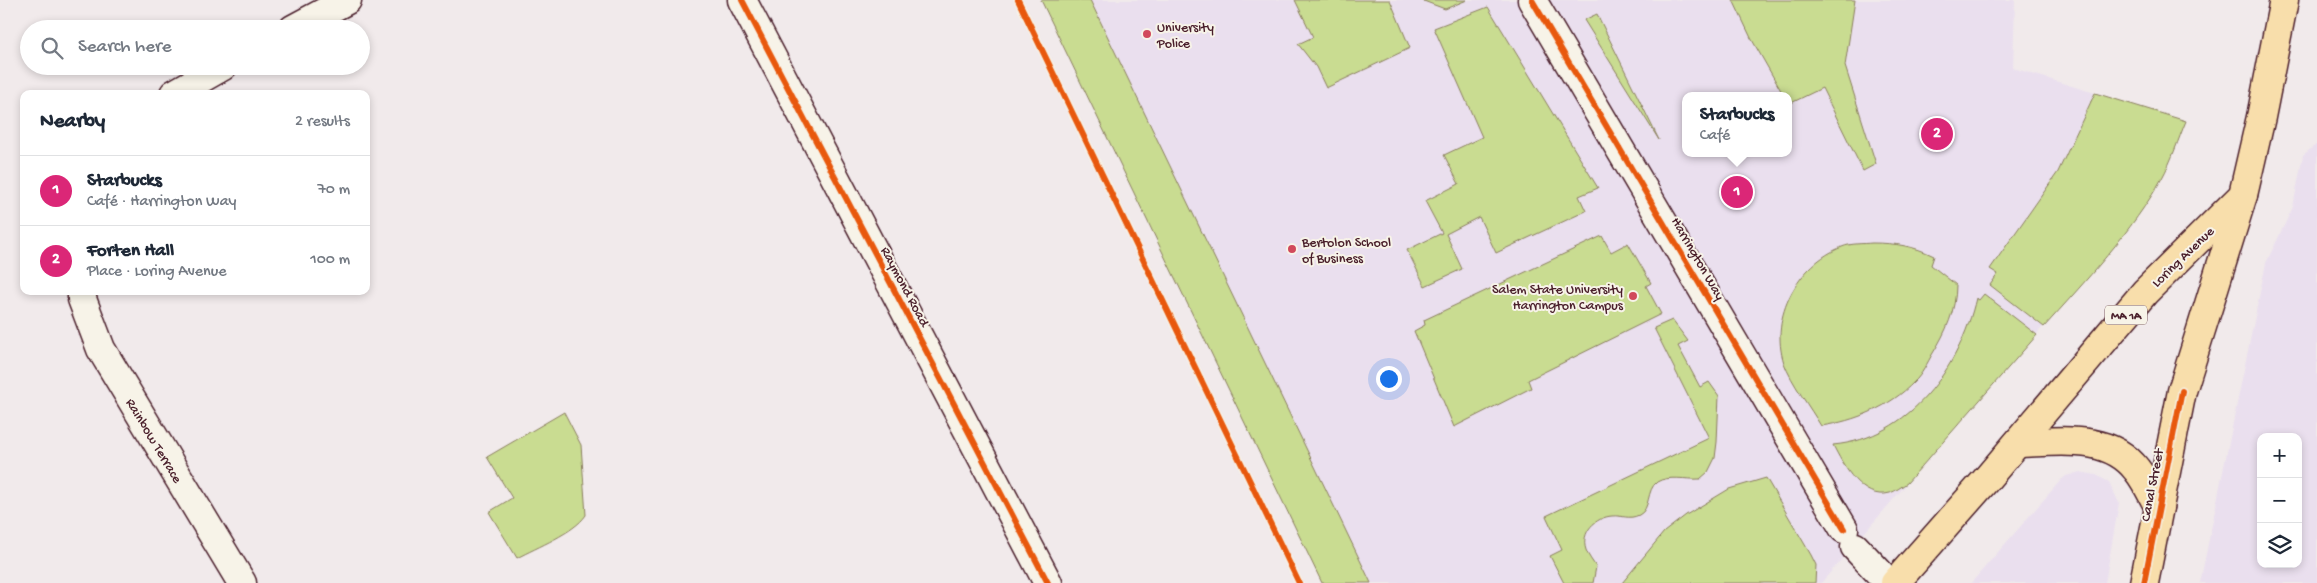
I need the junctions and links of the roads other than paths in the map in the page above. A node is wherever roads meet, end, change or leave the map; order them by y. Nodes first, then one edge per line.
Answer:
1 (347, 0) edge
2 (742, 0) edge
3 (1532, 0) edge
4 (2284, 0) edge
5 (310, 20) edge
6 (207, 75) edge
7 (181, 90) edge
8 (2244, 195) junction
9 (82, 295) edge
10 (2018, 443) junction
11 (2159, 506) junction
12 (242, 583) edge
13 (1048, 583) edge
14 (1889, 583) edge
15 (1895, 583) edge
16 (2144, 583) edge

1 - 5 street
2 - 13 street, Raymond Road
3 - 14 street, Harrington Way
4 - 8 main road
6 - 7 street
8 - 10 main road, Loring Avenue / MA 1A
8 - 11 main road, Canal Street
9 - 12 street, Rainbow Terrace
10 - 11 main road
10 - 15 main road, Loring Avenue / MA 1A
11 - 16 main road, Canal Street

